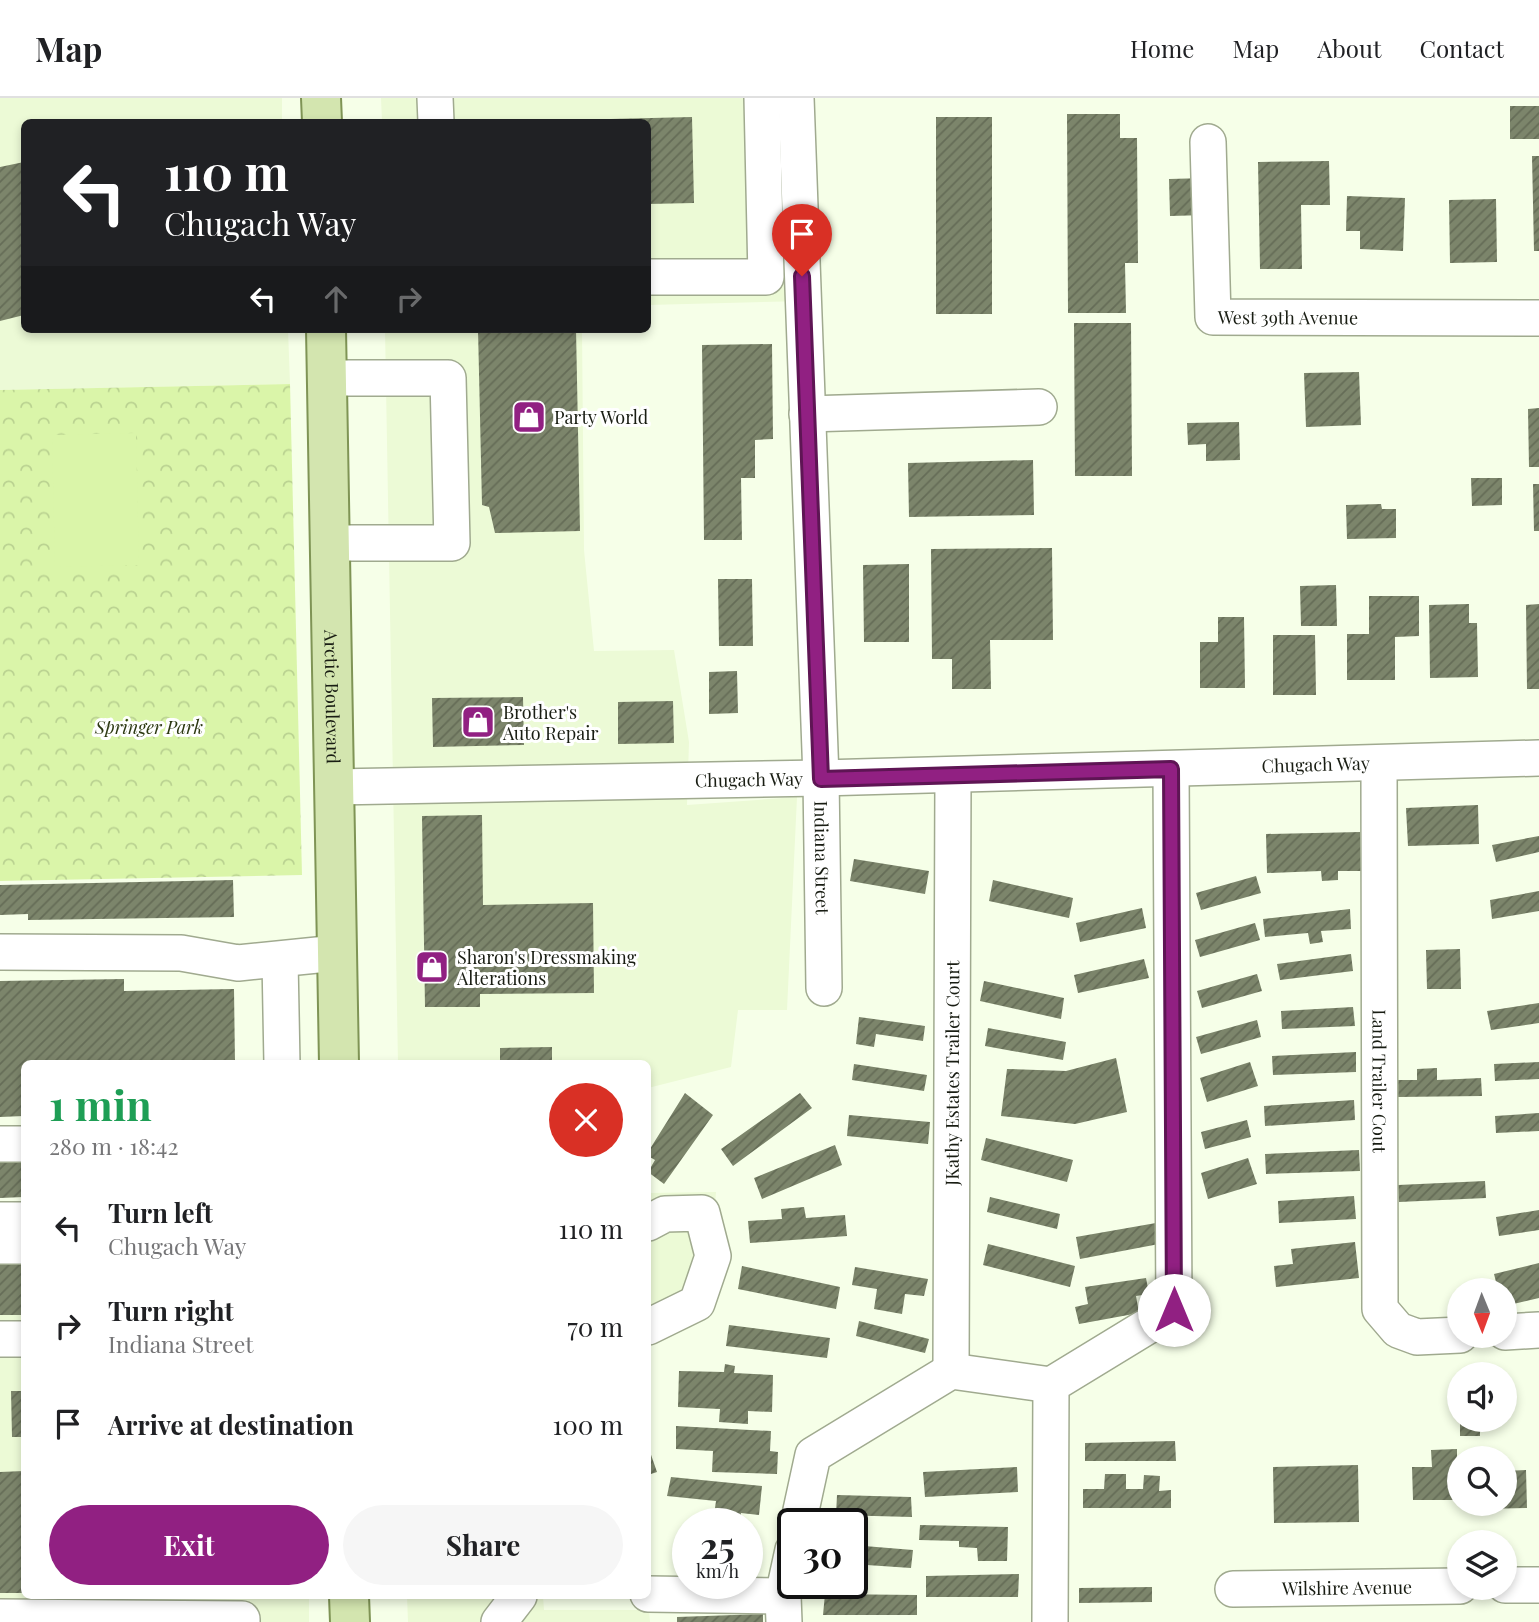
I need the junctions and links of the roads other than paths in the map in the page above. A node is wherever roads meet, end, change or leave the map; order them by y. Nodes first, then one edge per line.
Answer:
1 (321, 98) edge
2 (435, 98) edge
3 (762, 98) edge
4 (796, 98) edge
5 (322, 119) edge
6 (436, 119) edge
7 (1208, 142) dead end
8 (651, 277) edge
9 (1539, 318) edge
10 (326, 333) edge
11 (327, 378) junction
12 (1039, 407) dead end
13 (807, 414) junction
14 (330, 543) junction
15 (1539, 758) edge
16 (1379, 763) junction
17 (1171, 769) junction
18 (953, 775) junction
19 (821, 779) junction
20 (334, 787) junction
21 (0, 952) edge
22 (337, 953) junction
23 (280, 960) junction
24 (824, 988) dead end
25 (282, 1060) edge
26 (339, 1060) edge
27 (0, 1144) edge
28 (21, 1144) edge
29 (0, 1220) edge
30 (21, 1220) edge
31 (651, 1221) edge
32 (0, 1246) edge
33 (21, 1246) edge
34 (651, 1326) edge
35 (1539, 1330) edge
36 (1517, 1331) edge
37 (1447, 1336) edge
38 (0, 1339) edge
39 (21, 1339) edge
40 (951, 1371) junction
41 (1051, 1385) junction
42 (801, 1508) edge
43 (1539, 1585) edge
44 (1447, 1586) edge
45 (1517, 1586) edge
46 (1233, 1589) dead end
47 (651, 1594) edge
48 (349, 1599) edge
49 (517, 1599) edge
50 (784, 1609) edge
51 (0, 1617) edge
52 (242, 1622) edge
53 (350, 1622) edge
54 (499, 1622) edge
55 (1050, 1622) edge

1 - 5 main road
2 - 6 street
3 - 8 street
4 - 13 street, Indiana Street
7 - 9 street, West 39th Avenue
10 - 11 main road, Arctic Boulevard
11 - 14 main road, Arctic Boulevard
11 - 14 street
12 - 13 street
13 - 19 street, Indiana Street
14 - 20 main road, Arctic Boulevard
15 - 16 street, Chugach Way
16 - 17 street, Chugach Way
16 - 37 street, Land Trailer Cout
17 - 18 street, Chugach Way
17 - 41 street
18 - 19 street, Chugach Way
18 - 40 street, JKathy Estates Trailer Court
19 - 20 street, Chugach Way
19 - 24 street, Indiana Street
20 - 22 main road, Arctic Boulevard
21 - 23 street
22 - 23 street
22 - 26 main road, Arctic Boulevard
23 - 25 street
27 - 28 street
29 - 30 street
31 - 34 street
32 - 33 street
35 - 36 street
38 - 39 street
40 - 41 street
40 - 42 street
41 - 55 street
43 - 45 street
44 - 46 street, Wilshire Avenue
47 - 50 street
48 - 53 main road
49 - 54 street
51 - 52 street

